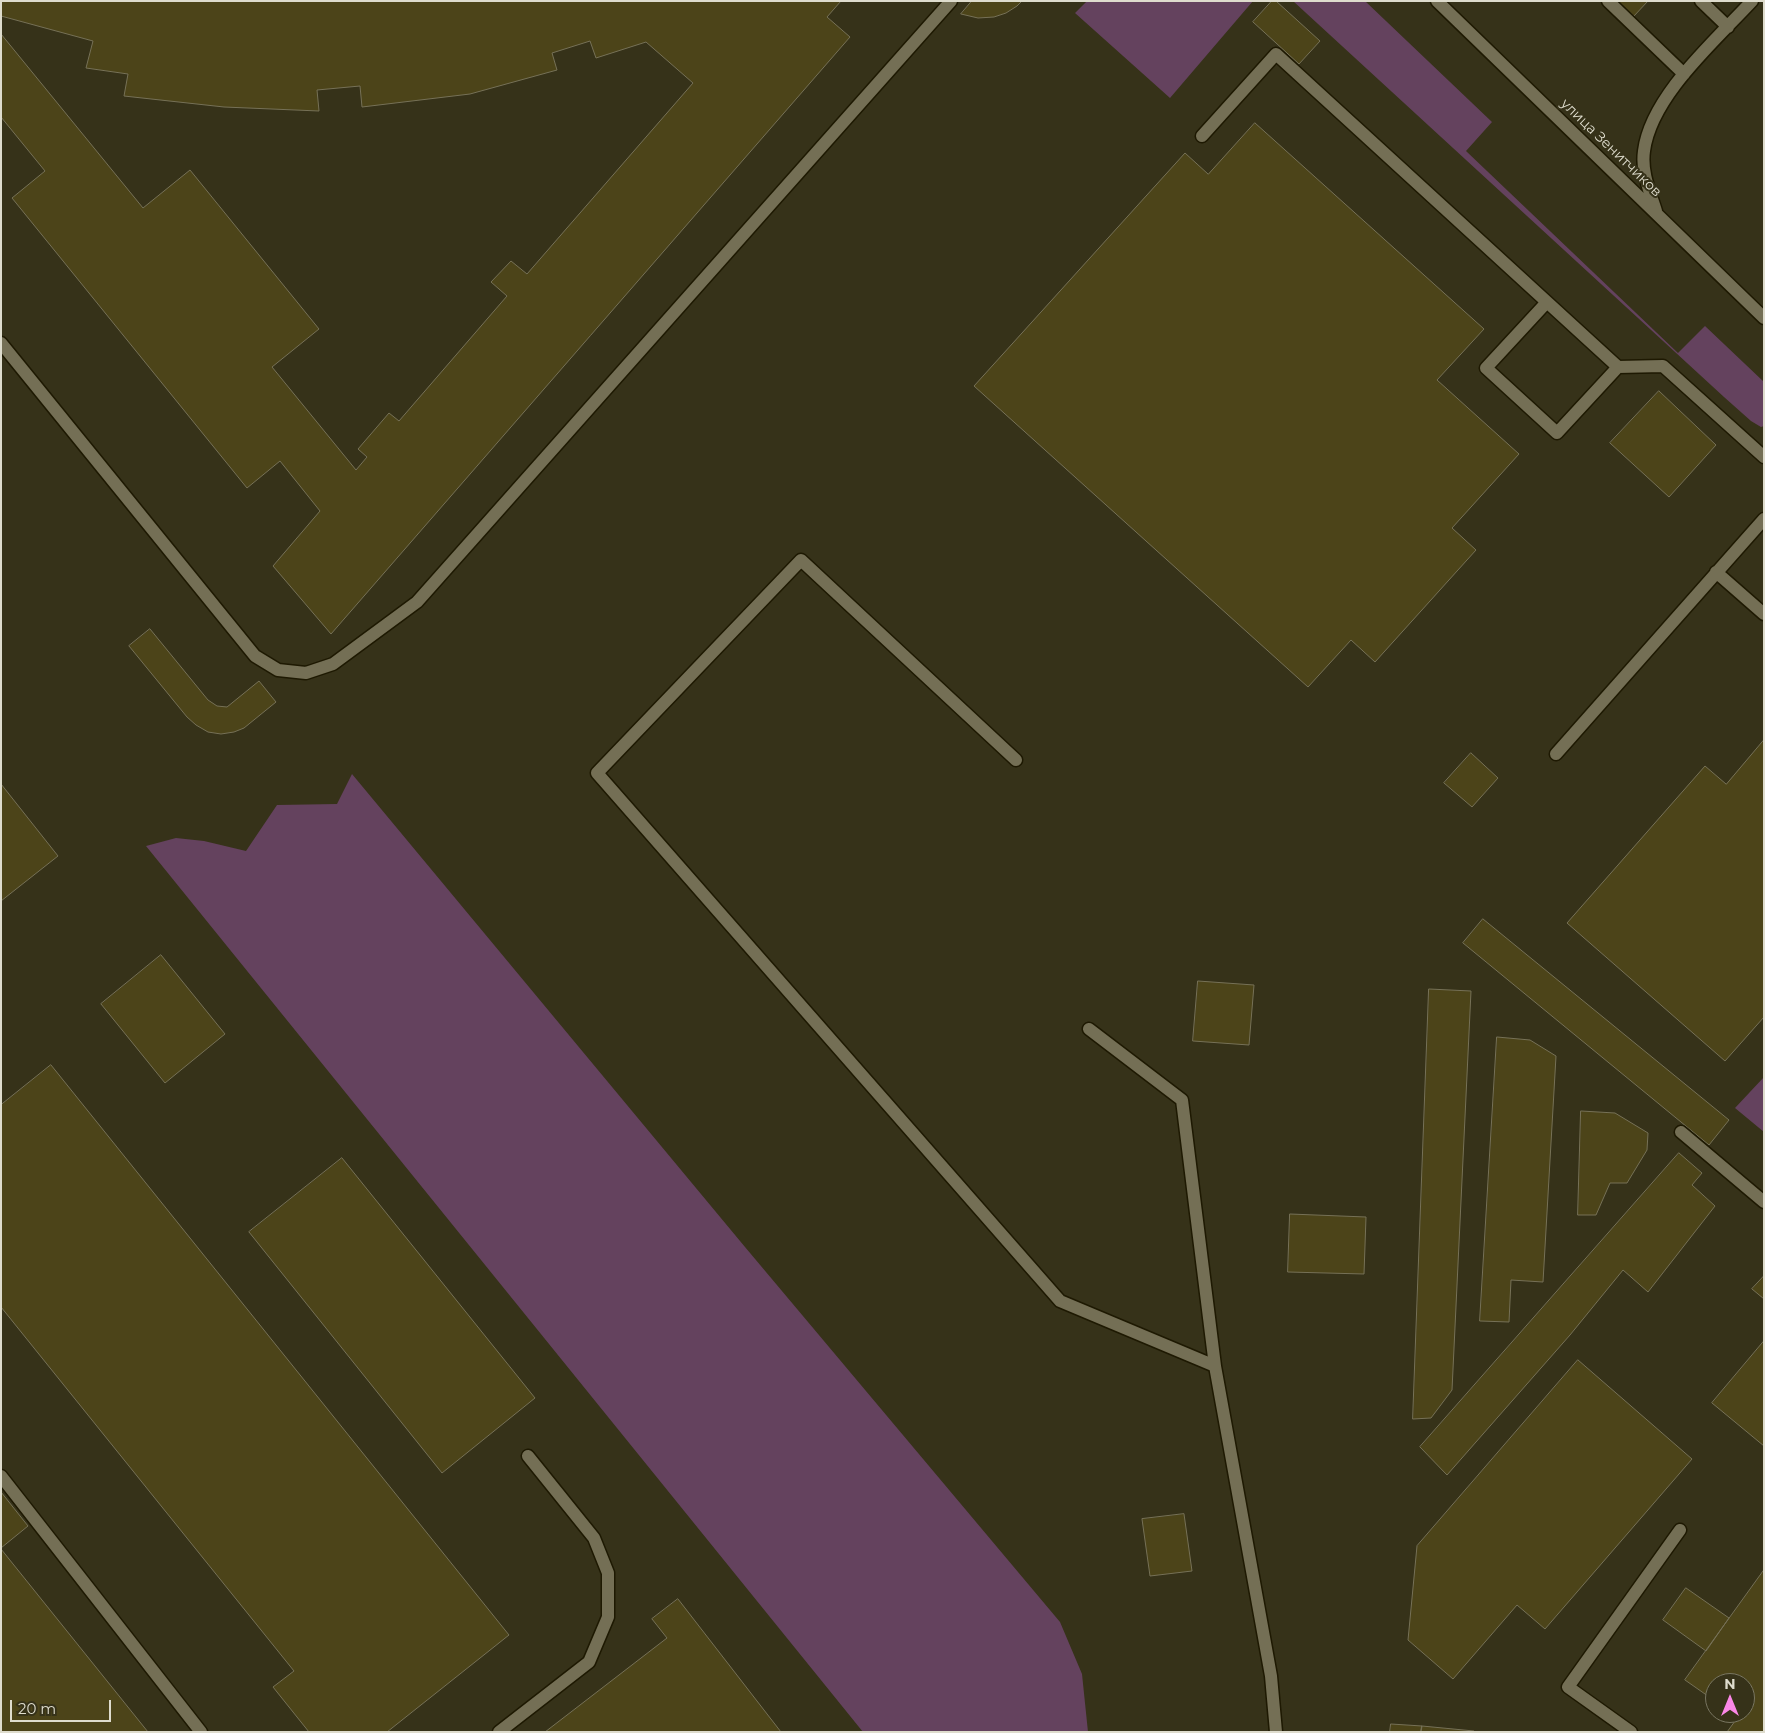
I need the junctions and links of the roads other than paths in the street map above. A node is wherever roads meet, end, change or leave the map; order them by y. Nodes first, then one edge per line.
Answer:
1 (951, 1) edge
2 (1437, 1) edge
3 (1608, 1) edge
4 (1701, 1) edge
5 (1752, 1) edge
6 (1728, 27) junction
7 (1684, 74) junction
8 (1202, 136) dead end
9 (1657, 213) junction
10 (1547, 302) junction
11 (1764, 318) edge
12 (1, 343) edge
13 (1618, 367) junction
14 (1764, 457) edge
15 (1764, 519) edge
16 (1716, 572) junction
17 (1764, 614) edge
18 (1556, 754) dead end
19 (1016, 760) dead end
20 (1089, 1029) dead end
21 (1681, 1132) dead end
22 (1764, 1202) edge
23 (1215, 1366) junction
24 (528, 1456) dead end
25 (1, 1476) edge
26 (1680, 1530) dead end
27 (201, 1732) edge
28 (499, 1732) edge
29 (1276, 1732) edge
30 (1631, 1732) edge

1 - 12 street
2 - 9 street, улица Зенитчиков
3 - 7 street
4 - 6 street
5 - 6 street
6 - 7 street
7 - 9 street
8 - 10 street
9 - 11 street, улица Зенитчиков
10 - 13 street
10 - 13 street
13 - 14 street
15 - 16 street
16 - 17 street
16 - 18 street
19 - 23 street
20 - 23 street
21 - 22 street
23 - 29 street
24 - 28 street
25 - 27 street
26 - 30 street

